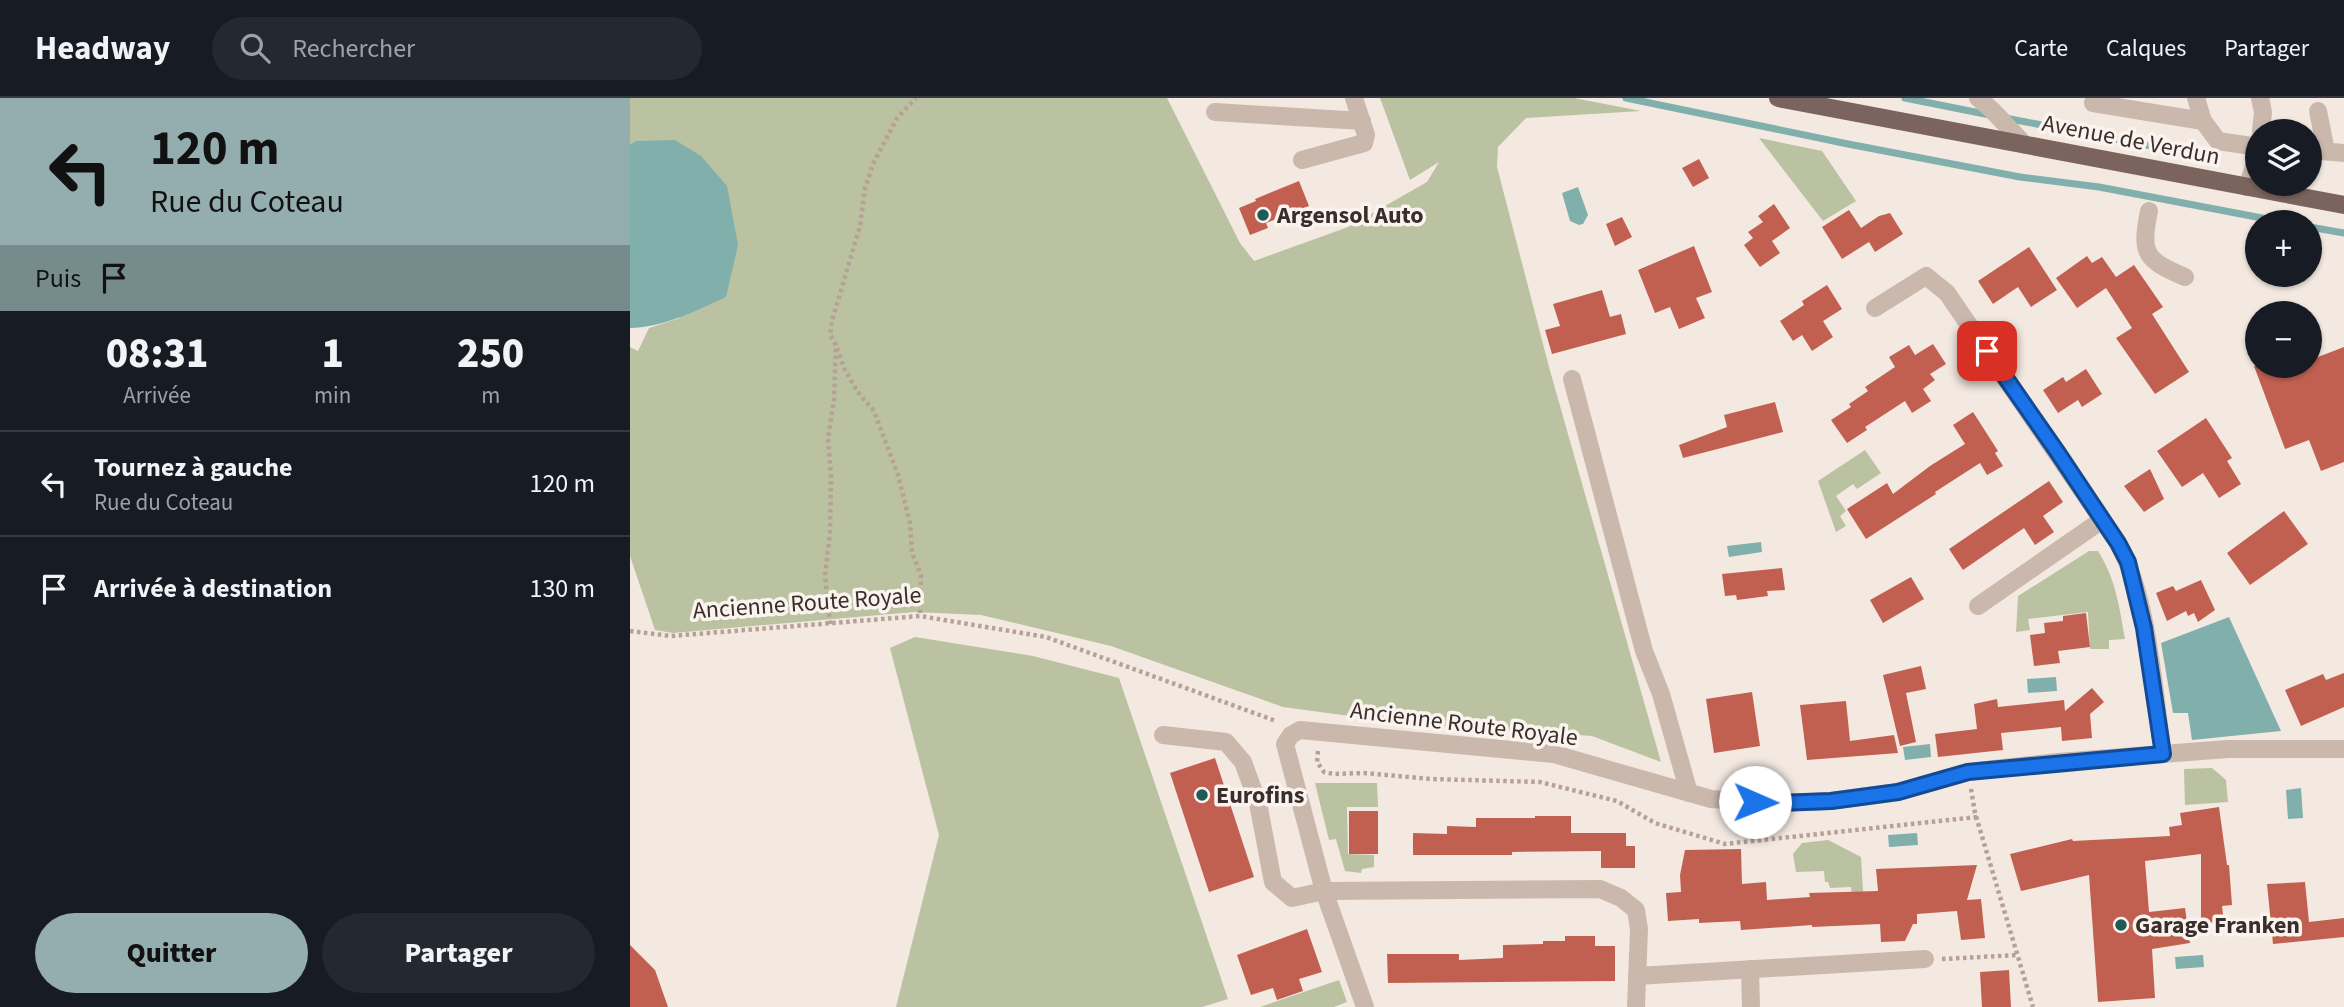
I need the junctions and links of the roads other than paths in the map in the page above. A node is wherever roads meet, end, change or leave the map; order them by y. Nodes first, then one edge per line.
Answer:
1 (1354, 98) edge
2 (1778, 98) edge
3 (1978, 98) edge
4 (2196, 98) edge
5 (2260, 98) edge
6 (2094, 103) dead end
7 (2318, 111) dead end
8 (1215, 112) dead end
9 (2262, 119) edge
10 (1362, 121) junction
11 (2203, 121) junction
12 (2025, 145) junction
13 (2245, 145) edge
14 (2327, 151) edge
15 (1302, 160) dead end
16 (2245, 187) edge
17 (2296, 196) edge
18 (2344, 205) edge
19 (2149, 211) dead end
20 (2185, 278) dead end
21 (1875, 307) dead end
22 (1572, 379) dead end
23 (2102, 520) junction
24 (1978, 606) dead end
25 (1163, 735) dead end
26 (2344, 749) edge
27 (2163, 754) junction
28 (1689, 793) junction
29 (1324, 891) junction
30 (1925, 959) road end
31 (1750, 969) junction
32 (1637, 976) junction
33 (1365, 1007) edge
34 (1636, 1007) edge
35 (1751, 1007) edge

1 - 10 street
2 - 12 main road, Avenue de Verdun
3 - 12 street
4 - 11 street
5 - 9 street
6 - 11 street
7 - 14 street
8 - 10 street
10 - 15 street
11 - 13 street
12 - 16 main road, Avenue de Verdun
17 - 18 main road, Avenue de Verdun
19 - 20 street
21 - 23 street
22 - 28 street
23 - 24 street
23 - 27 street
25 - 29 street
26 - 27 street, Ancienne Route Royale
27 - 28 street, Ancienne Route Royale
28 - 29 street, Ancienne Route Royale
29 - 32 street
29 - 33 street
30 - 31 street
31 - 32 street
31 - 35 street
32 - 34 street

